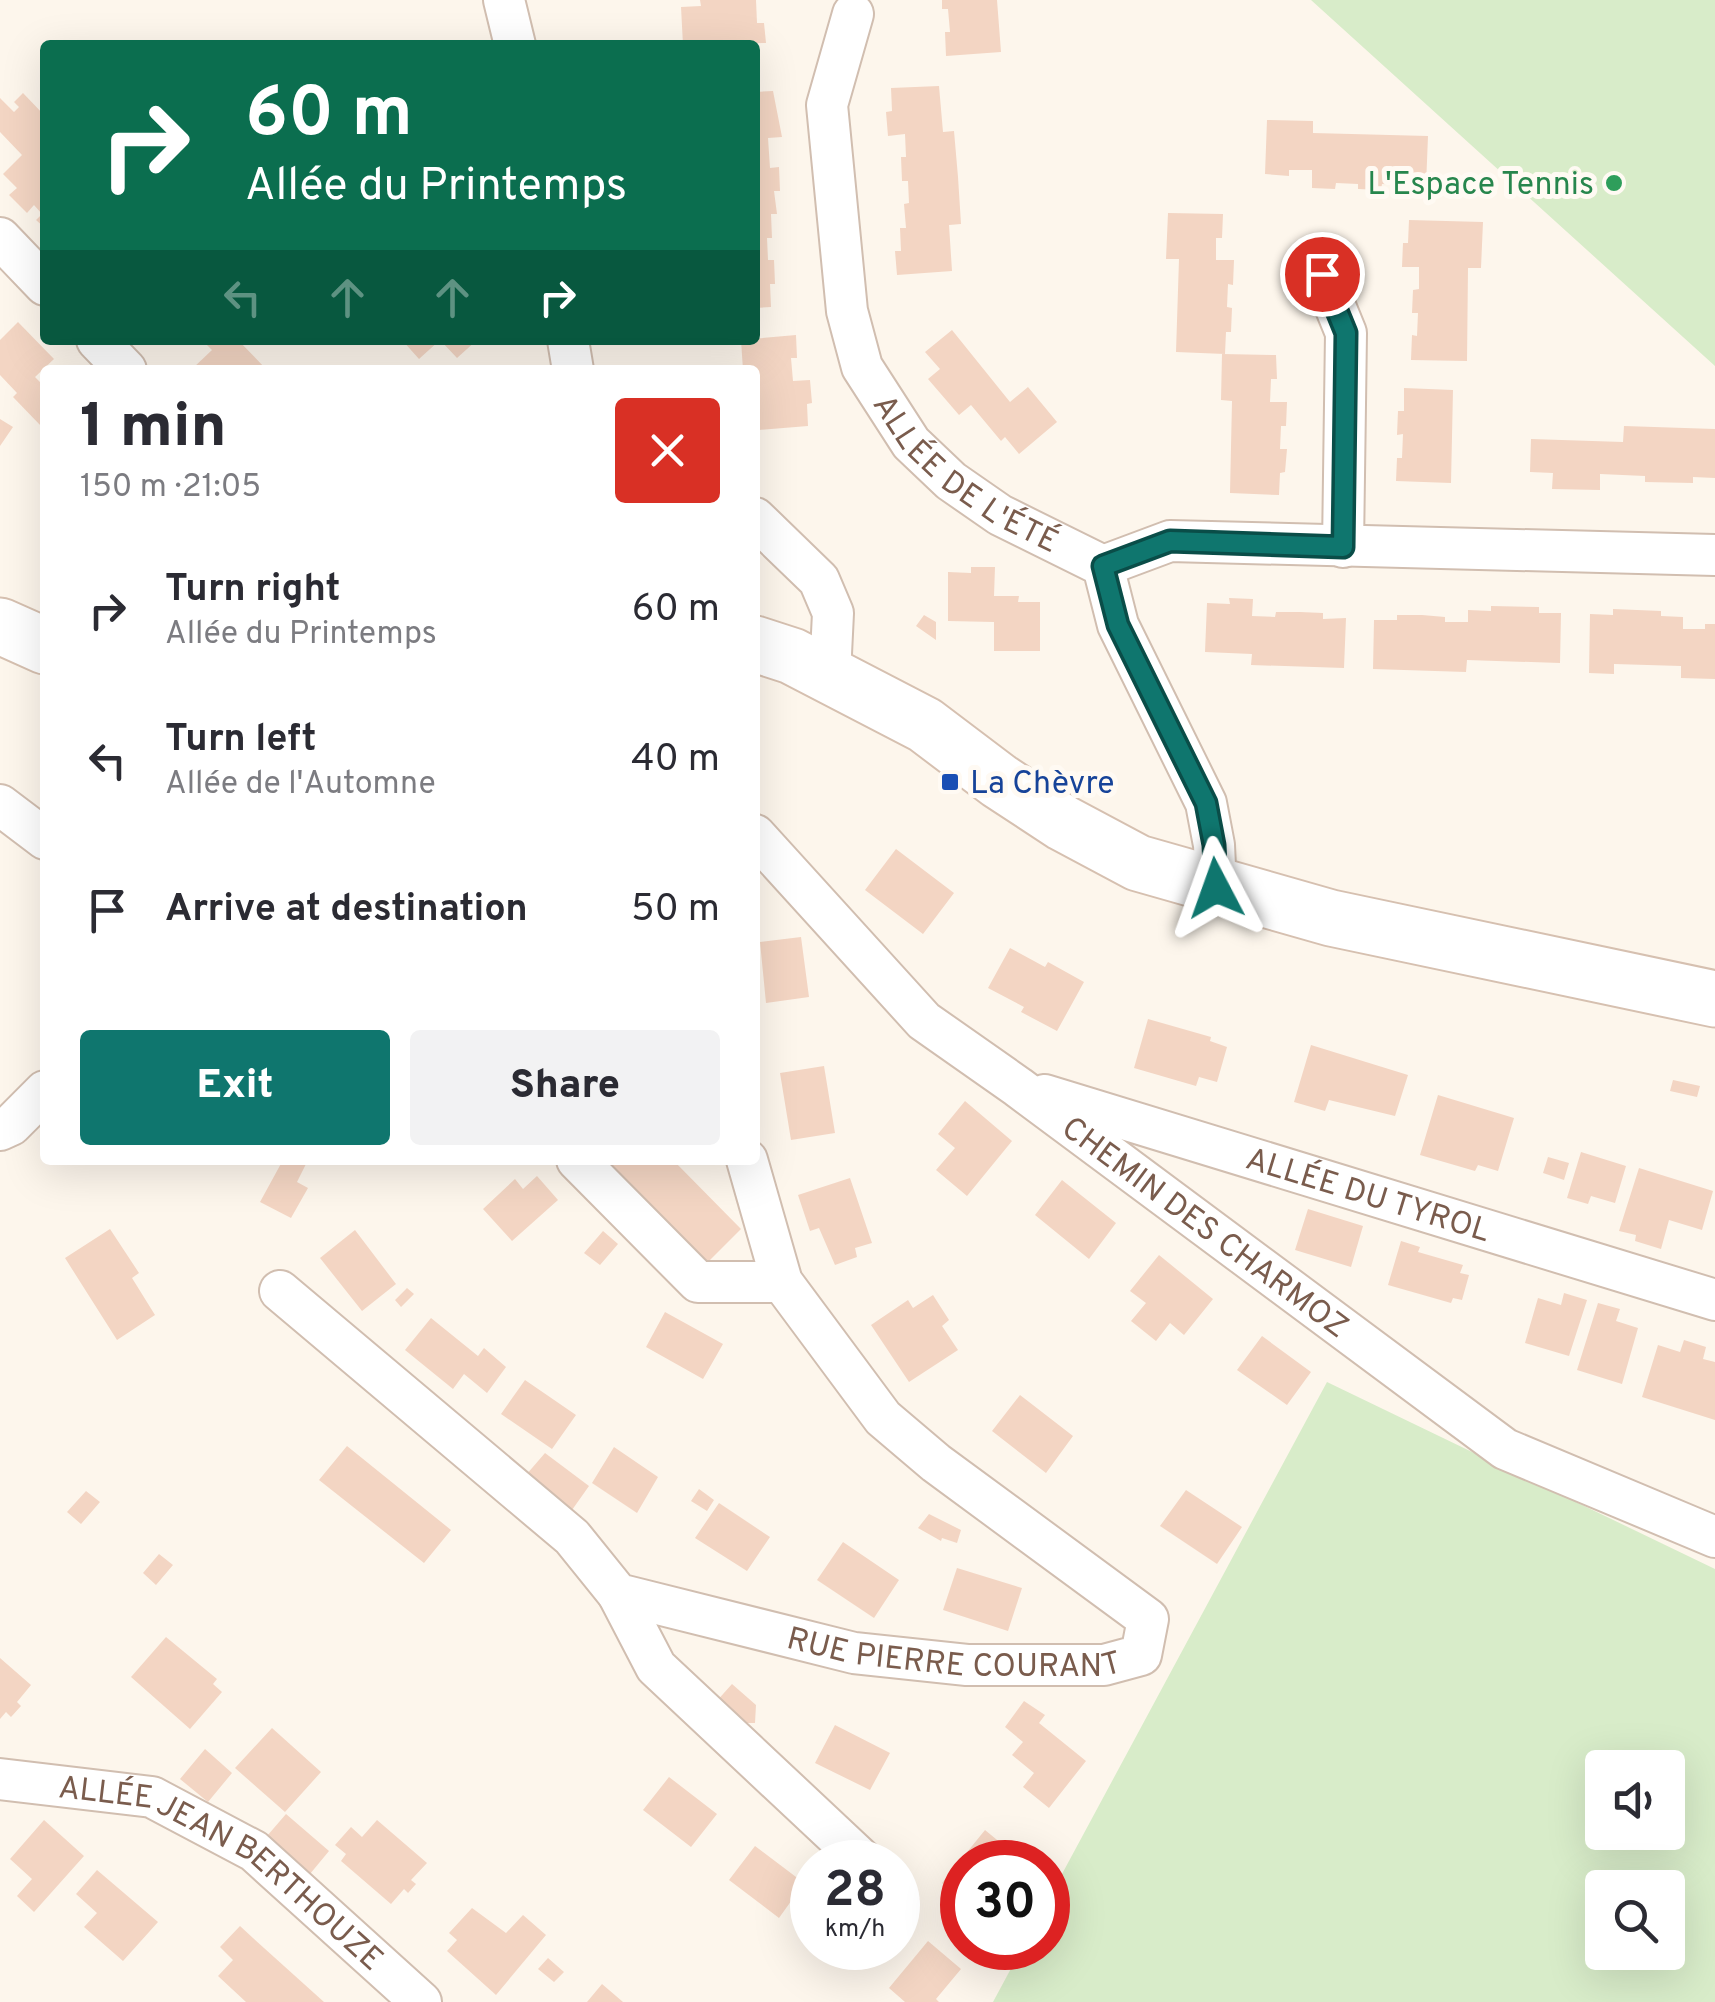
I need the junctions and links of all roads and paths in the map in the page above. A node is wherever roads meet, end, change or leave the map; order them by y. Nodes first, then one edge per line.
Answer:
1 (504, 0) edge
2 (853, 14) dead end
3 (515, 40) edge
4 (0, 238) edge
5 (1322, 274) dead end
6 (40, 280) edge
7 (102, 345) edge
8 (121, 365) edge
9 (760, 523) edge
10 (1343, 547) junction
11 (1715, 555) edge
12 (1103, 566) junction
13 (0, 626) edge
14 (40, 644) edge
15 (760, 646) edge
16 (830, 674) junction
17 (0, 805) edge
18 (40, 835) edge
19 (760, 841) edge
20 (1216, 888) junction
21 (1715, 999) edge
22 (1018, 1086) junction
23 (40, 1096) edge
24 (0, 1130) edge
25 (582, 1165) edge
26 (749, 1165) edge
27 (782, 1282) junction
28 (280, 1291) dead end
29 (1715, 1300) edge
30 (1715, 1538) edge
31 (618, 1594) junction
32 (0, 1779) edge
33 (841, 1840) edge
34 (421, 2002) edge

1 - 3 street
2 - 12 street, ALLÉE DE L'ÉTÉ
4 - 6 street
5 - 10 street
7 - 8 street
9 - 16 street
10 - 11 street
10 - 12 street
12 - 20 street, ALLÉE DE L'ÉTÉ
13 - 14 street
15 - 16 street
16 - 20 street
17 - 18 street
19 - 22 street, CHEMIN DES CHARMOZ
20 - 21 street
22 - 29 street, ALLÉE DU TYROL
22 - 30 street, CHEMIN DES CHARMOZ
23 - 24 street
25 - 27 street
26 - 27 street, RUE PIERRE COURANT
27 - 31 street, RUE PIERRE COURANT
28 - 31 street
31 - 33 street
32 - 34 street, ALLÉE JEAN BERTHOUZE

